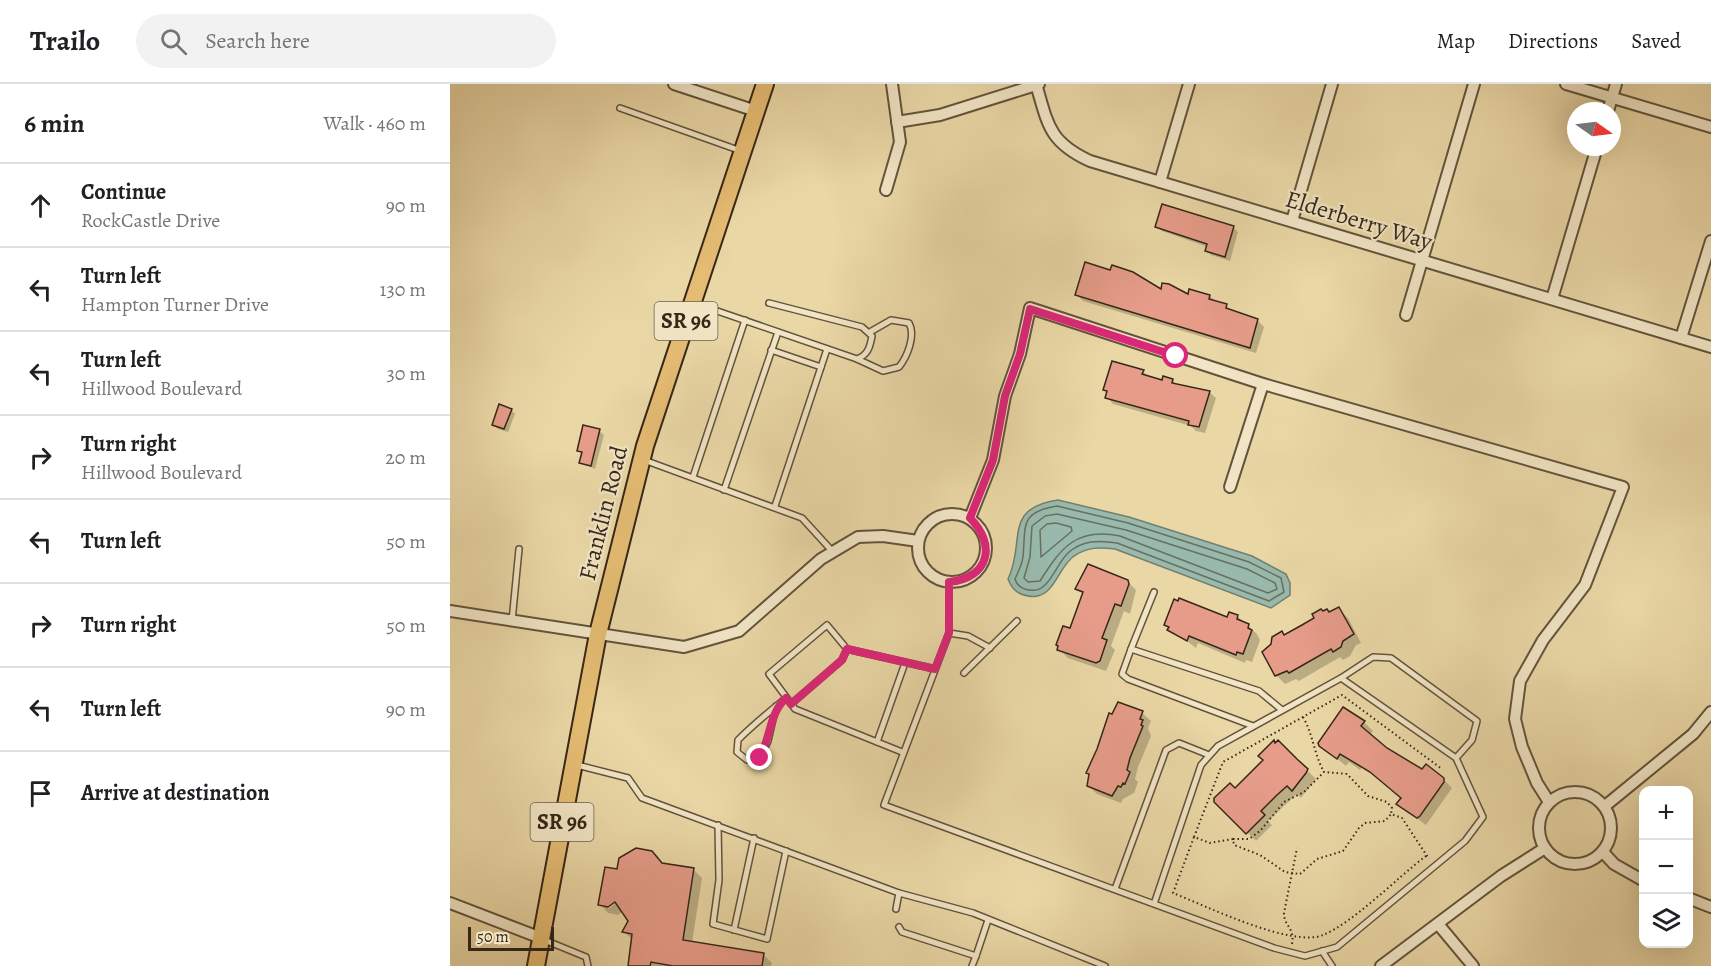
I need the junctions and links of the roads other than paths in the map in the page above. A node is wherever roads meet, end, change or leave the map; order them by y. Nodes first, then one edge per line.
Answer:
1 (674, 84) edge
2 (765, 84) edge
3 (892, 84) edge
4 (1037, 84) edge
5 (1189, 84) edge
6 (1332, 84) edge
7 (1474, 84) edge
8 (1566, 84) edge
9 (1616, 84) edge
10 (1612, 98) junction
11 (1611, 102) edge
12 (620, 108) dead end
13 (756, 111) junction
14 (897, 122) junction
15 (1711, 127) edge
16 (742, 151) junction
17 (1594, 156) edge
18 (1160, 182) junction
19 (886, 190) dead end
20 (1292, 221) junction
21 (1711, 241) edge
22 (1421, 260) junction
23 (1552, 299) junction
24 (693, 302) junction
25 (769, 303) dead end
26 (1406, 315) dead end
27 (745, 320) junction
28 (778, 332) junction
29 (870, 332) junction
30 (1681, 338) junction
31 (1711, 347) edge
32 (827, 349) junction
33 (771, 350) junction
34 (857, 359) junction
35 (821, 367) junction
36 (1263, 384) junction
37 (642, 459) junction
38 (693, 477) junction
39 (1230, 487) dead end
40 (724, 490) junction
41 (775, 506) junction
42 (970, 518) junction
43 (918, 541) junction
44 (519, 549) dead end
45 (833, 552) junction
46 (949, 582) junction
47 (1154, 592) dead end
48 (450, 611) edge
49 (512, 621) junction
50 (1017, 621) dead end
51 (949, 633) junction
52 (598, 634) junction
53 (990, 648) junction
54 (847, 649) junction
55 (1131, 650) junction
56 (905, 663) junction
57 (935, 669) junction
58 (964, 673) dead end
59 (1341, 678) junction
60 (786, 698) junction
61 (791, 704) junction
62 (776, 706) junction
63 (1282, 710) junction
64 (1711, 712) edge
65 (1253, 726) junction
66 (877, 742) junction
67 (902, 752) junction
68 (1209, 755) junction
69 (1456, 758) junction
70 (573, 765) junction
71 (1549, 802) junction
72 (1605, 806) junction
73 (718, 825) junction
74 (754, 838) junction
75 (1545, 848) junction
76 (786, 851) junction
77 (1603, 852) junction
78 (1639, 878) edge
79 (1115, 889) junction
80 (899, 893) junction
81 (1693, 900) edge
82 (450, 903) edge
83 (1154, 904) junction
84 (1711, 907) edge
85 (896, 909) dead end
86 (988, 920) junction
87 (1438, 924) junction
88 (898, 927) dead end
89 (734, 930) junction
90 (541, 938) junction
91 (1322, 951) junction
92 (976, 956) junction
93 (536, 966) edge
94 (588, 966) edge
95 (972, 966) edge
96 (1105, 966) edge
97 (1332, 966) edge
98 (1381, 966) edge
99 (1473, 966) edge

1 - 13 street
2 - 13 main road, Franklin Road / SR 96
3 - 14 street
4 - 14 street
4 - 18 street, Elderberry Way
5 - 18 street
6 - 20 street
7 - 22 street
8 - 10 street
9 - 10 street
10 - 11 street
10 - 15 street
12 - 16 lane
13 - 16 main road, Franklin Road / SR 96
14 - 19 street
16 - 24 main road, Franklin Road / SR 96
17 - 23 street
18 - 20 street, Elderberry Way
20 - 22 street, Elderberry Way
21 - 30 street
22 - 23 street, Elderberry Way
22 - 26 street
23 - 30 street, Elderberry Way
24 - 27 lane
24 - 37 main road, Franklin Road / SR 96
25 - 29 lane
27 - 28 lane
27 - 38 lane
28 - 32 lane
28 - 33 lane
29 - 34 lane
29 - 34 lane
30 - 31 street, Elderberry Way
32 - 34 lane
32 - 35 lane
33 - 35 lane
33 - 40 lane
35 - 41 lane
36 - 39 street
36 - 42 street
36 - 71 street
37 - 38 lane
37 - 52 main road, Franklin Road / SR 96
38 - 40 lane
40 - 41 lane
41 - 45 lane
42 - 43 street
42 - 46 street
43 - 45 street
43 - 46 street
44 - 49 lane
45 - 52 street
46 - 51 lane
47 - 55 lane
48 - 49 street
49 - 52 street
50 - 53 lane
51 - 53 lane
51 - 57 lane
52 - 70 main road, Franklin Road / SR 96
53 - 58 lane
54 - 56 lane
54 - 60 lane
54 - 61 lane
55 - 63 lane
55 - 65 lane
56 - 57 lane
56 - 66 lane
57 - 67 lane
59 - 63 lane
59 - 69 lane
59 - 69 lane
60 - 61 lane
60 - 62 lane
61 - 66 lane
62 - 62 lane
63 - 65 lane
64 - 72 street
65 - 68 lane
66 - 67 lane
67 - 79 lane
68 - 79 lane
68 - 83 lane
69 - 91 lane
70 - 73 lane
70 - 90 main road, Franklin Road / SR 96
71 - 72 street
71 - 75 street
72 - 77 street
73 - 74 lane
73 - 89 lane
74 - 76 lane
74 - 89 lane
75 - 77 street
75 - 87 street
76 - 80 lane
76 - 89 lane
77 - 78 street
79 - 83 lane
80 - 85 lane
80 - 86 lane
81 - 84 street
82 - 90 street
83 - 91 lane
86 - 92 lane
86 - 96 lane
87 - 98 street
87 - 99 street
88 - 92 lane
90 - 93 main road, Franklin Road / SR 96
90 - 94 lane
91 - 97 lane
92 - 95 lane

